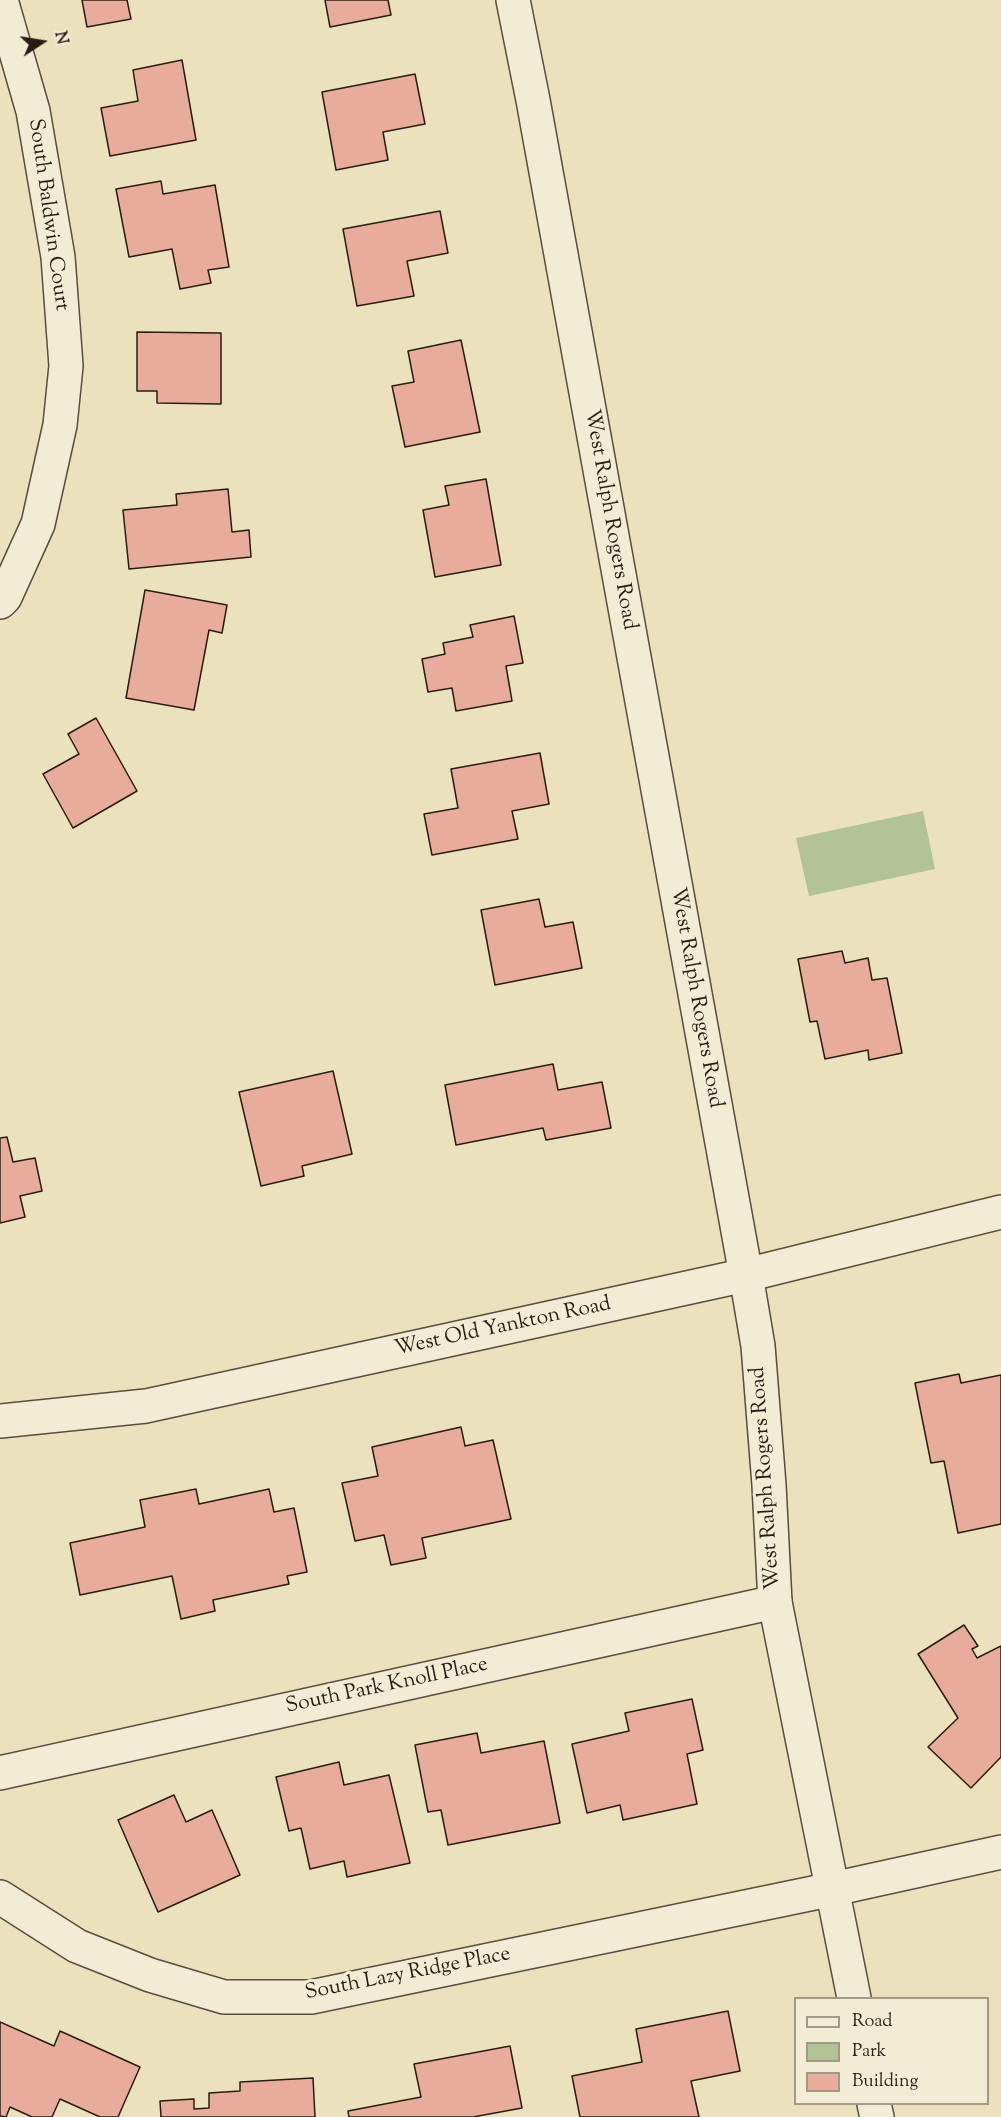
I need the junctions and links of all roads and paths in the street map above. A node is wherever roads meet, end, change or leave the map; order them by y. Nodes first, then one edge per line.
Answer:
1 (1, 0) edge
2 (513, 0) edge
3 (0, 602) edge
4 (1001, 1212) edge
5 (746, 1275) junction
6 (0, 1421) edge
7 (775, 1602) junction
8 (0, 1773) edge
9 (1001, 1852) edge
10 (833, 1889) junction
11 (0, 1897) edge
12 (854, 1997) edge

1 - 3 street, South Baldwin Court
2 - 5 street, West Ralph Rogers Road
4 - 5 street, West Old Yankton Road
5 - 6 street, West Old Yankton Road
5 - 7 street, West Ralph Rogers Road
7 - 8 street, South Park Knoll Place
7 - 10 street, West Ralph Rogers Road
9 - 10 street, South Lazy Ridge Place
10 - 11 street, South Lazy Ridge Place
10 - 12 street, West Ralph Rogers Road

